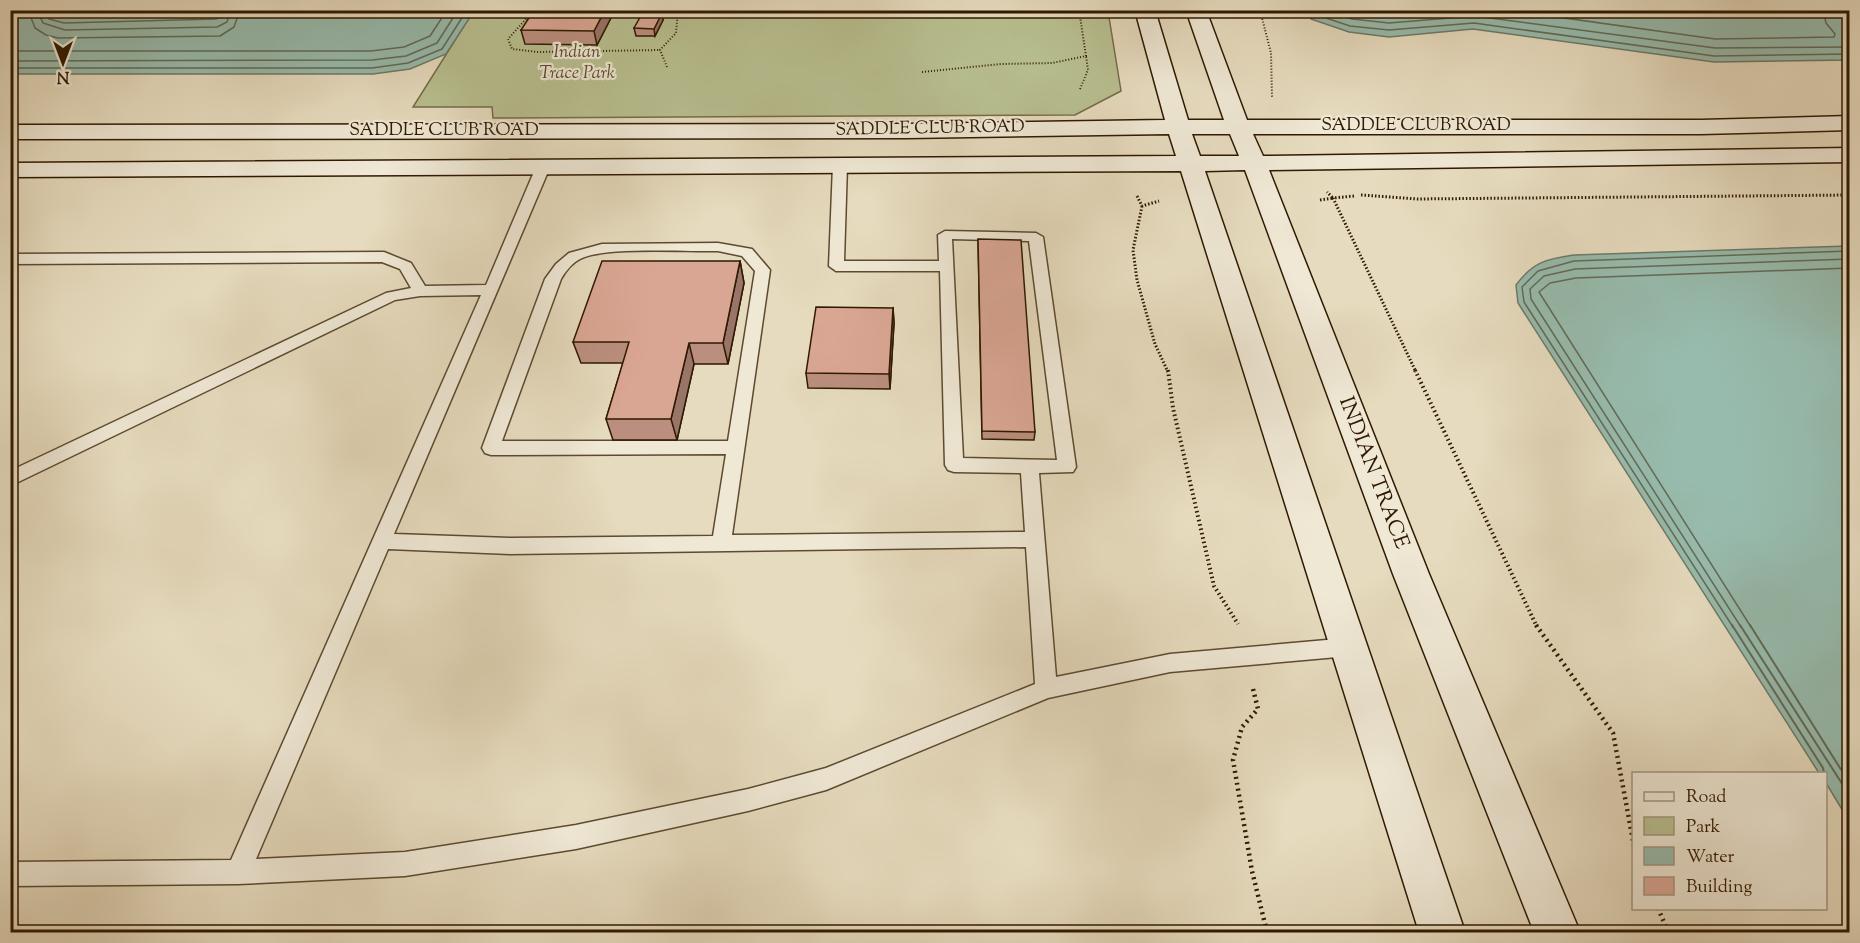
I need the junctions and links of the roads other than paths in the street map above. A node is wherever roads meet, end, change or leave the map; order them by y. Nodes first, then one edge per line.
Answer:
1 (1145, 10) edge
2 (1196, 10) edge
3 (1850, 123) edge
4 (1179, 126) junction
5 (1238, 126) junction
6 (10, 132) edge
7 (1850, 155) edge
8 (1191, 163) junction
9 (1254, 163) junction
10 (840, 165) junction
11 (543, 167) junction
12 (10, 170) edge
13 (10, 259) edge
14 (947, 266) junction
15 (490, 290) junction
16 (420, 291) junction
17 (736, 447) junction
18 (1029, 466) junction
19 (10, 479) edge
20 (1035, 539) junction
21 (382, 541) junction
22 (721, 544) junction
23 (1349, 648) junction
24 (1046, 689) junction
25 (238, 872) junction
26 (10, 874) edge
27 (1442, 933) edge
28 (1557, 933) edge

1 - 4 street
2 - 5 street, INDIAN TRACE
3 - 5 street, SADDLE CLUB ROAD
4 - 5 street, SADDLE CLUB ROAD
4 - 6 street, SADDLE CLUB ROAD
4 - 8 street
5 - 9 street, INDIAN TRACE
7 - 9 street, SADDLE CLUB ROAD
8 - 9 street, SADDLE CLUB ROAD
8 - 10 street, SADDLE CLUB ROAD
8 - 23 street
9 - 28 street, INDIAN TRACE
10 - 11 street, SADDLE CLUB ROAD
10 - 14 lane
11 - 12 street, SADDLE CLUB ROAD
11 - 15 lane
13 - 16 lane
14 - 18 lane
14 - 18 lane
15 - 16 lane
15 - 21 lane
16 - 19 lane
17 - 17 lane
17 - 22 lane
18 - 20 lane
20 - 22 lane
20 - 24 lane
21 - 22 lane
21 - 25 lane
23 - 24 lane
23 - 27 street
24 - 25 lane
25 - 26 lane

